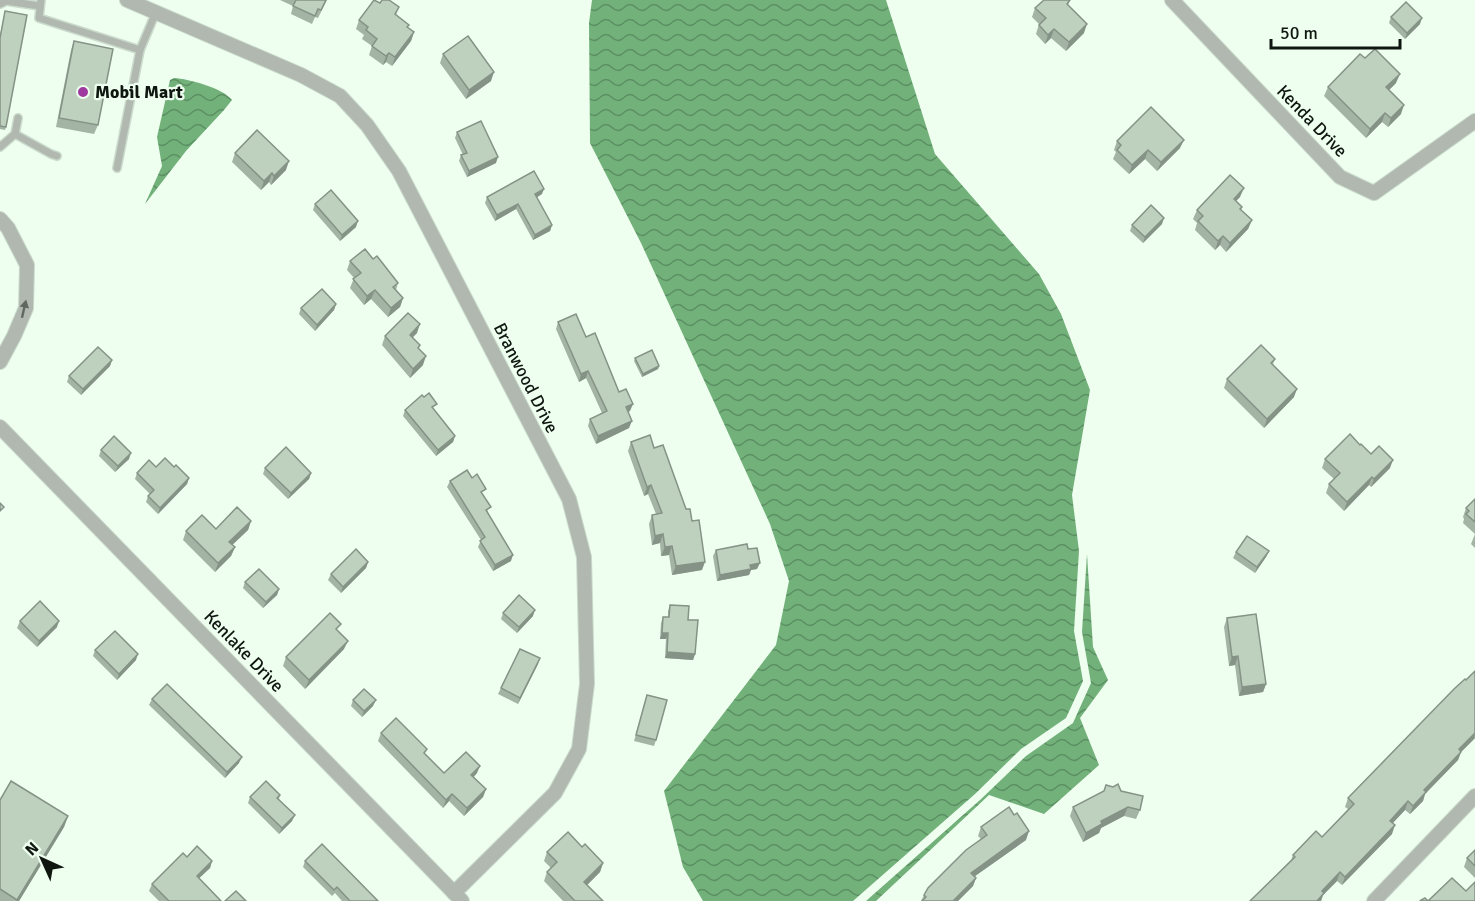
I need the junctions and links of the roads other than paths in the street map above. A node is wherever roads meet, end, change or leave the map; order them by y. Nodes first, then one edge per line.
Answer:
1 (127, 0) edge
2 (1172, 0) edge
3 (40, 3) edge
4 (0, 4) edge
5 (156, 12) junction
6 (140, 50) junction
7 (18, 118) dead end
8 (1475, 121) edge
9 (15, 134) junction
10 (0, 147) edge
11 (57, 156) dead end
12 (117, 168) dead end
13 (0, 219) edge
14 (0, 362) edge
15 (0, 427) edge
16 (1475, 796) edge
17 (458, 897) edge
18 (1374, 901) edge

1 - 5 street, Branwood Drive
2 - 8 street, Kenda Drive
3 - 4 lane
3 - 6 lane
5 - 6 lane
5 - 17 street, Branwood Drive
6 - 12 lane
7 - 9 lane
9 - 10 lane
9 - 11 lane
14 -> 13 street
15 - 17 street, Kenlake Drive
16 - 18 street

